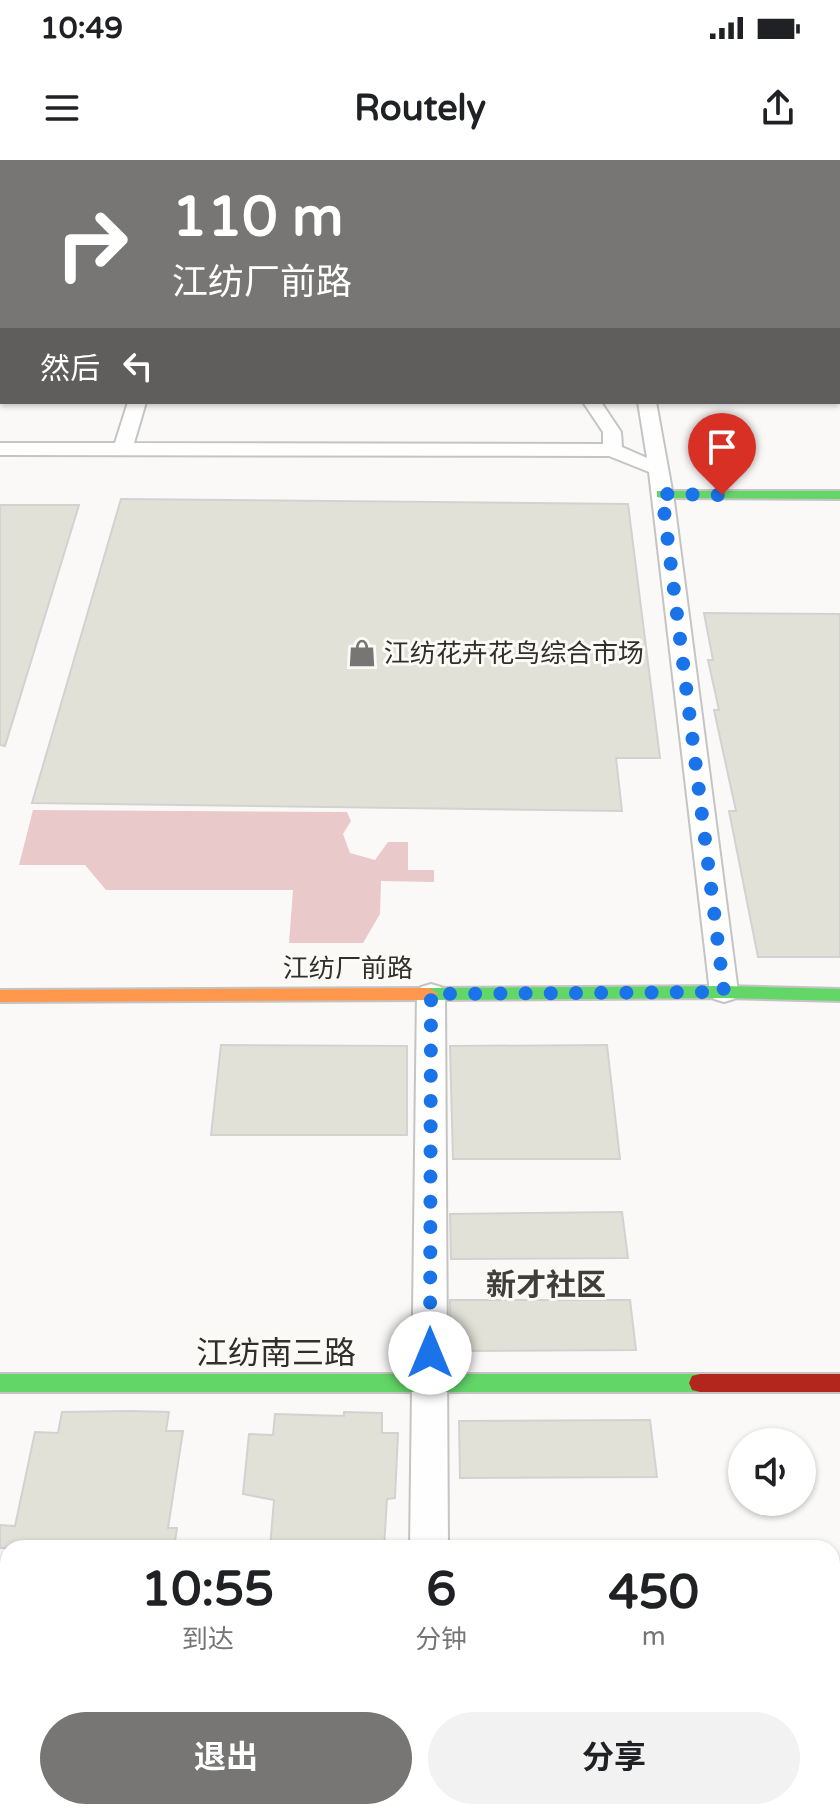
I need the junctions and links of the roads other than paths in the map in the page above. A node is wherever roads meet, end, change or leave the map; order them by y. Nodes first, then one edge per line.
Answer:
1 (136, 404) edge
2 (593, 404) edge
3 (647, 404) edge
4 (0, 449) edge
5 (123, 449) junction
6 (612, 450) junction
7 (658, 469) junction
8 (840, 495) edge
9 (663, 497) junction
10 (840, 501) edge
11 (724, 992) junction
12 (431, 994) junction
13 (840, 995) edge
14 (0, 996) edge
15 (0, 1383) edge
16 (430, 1383) junction
17 (840, 1383) edge
18 (429, 1540) edge

1 - 5 street
2 - 6 street
3 - 7 street
4 - 5 street
5 - 6 street
6 - 7 street
7 - 9 street
8 - 9 main road
9 - 10 main road
9 - 11 street
11 - 12 main road, 江纺厂前路
11 - 13 main road, 江纺厂前路
12 - 14 main road, 江纺厂前路
12 - 16 street
15 - 16 main road, 江纺南三路
16 - 17 main road, 江纺南三路
16 - 18 street

